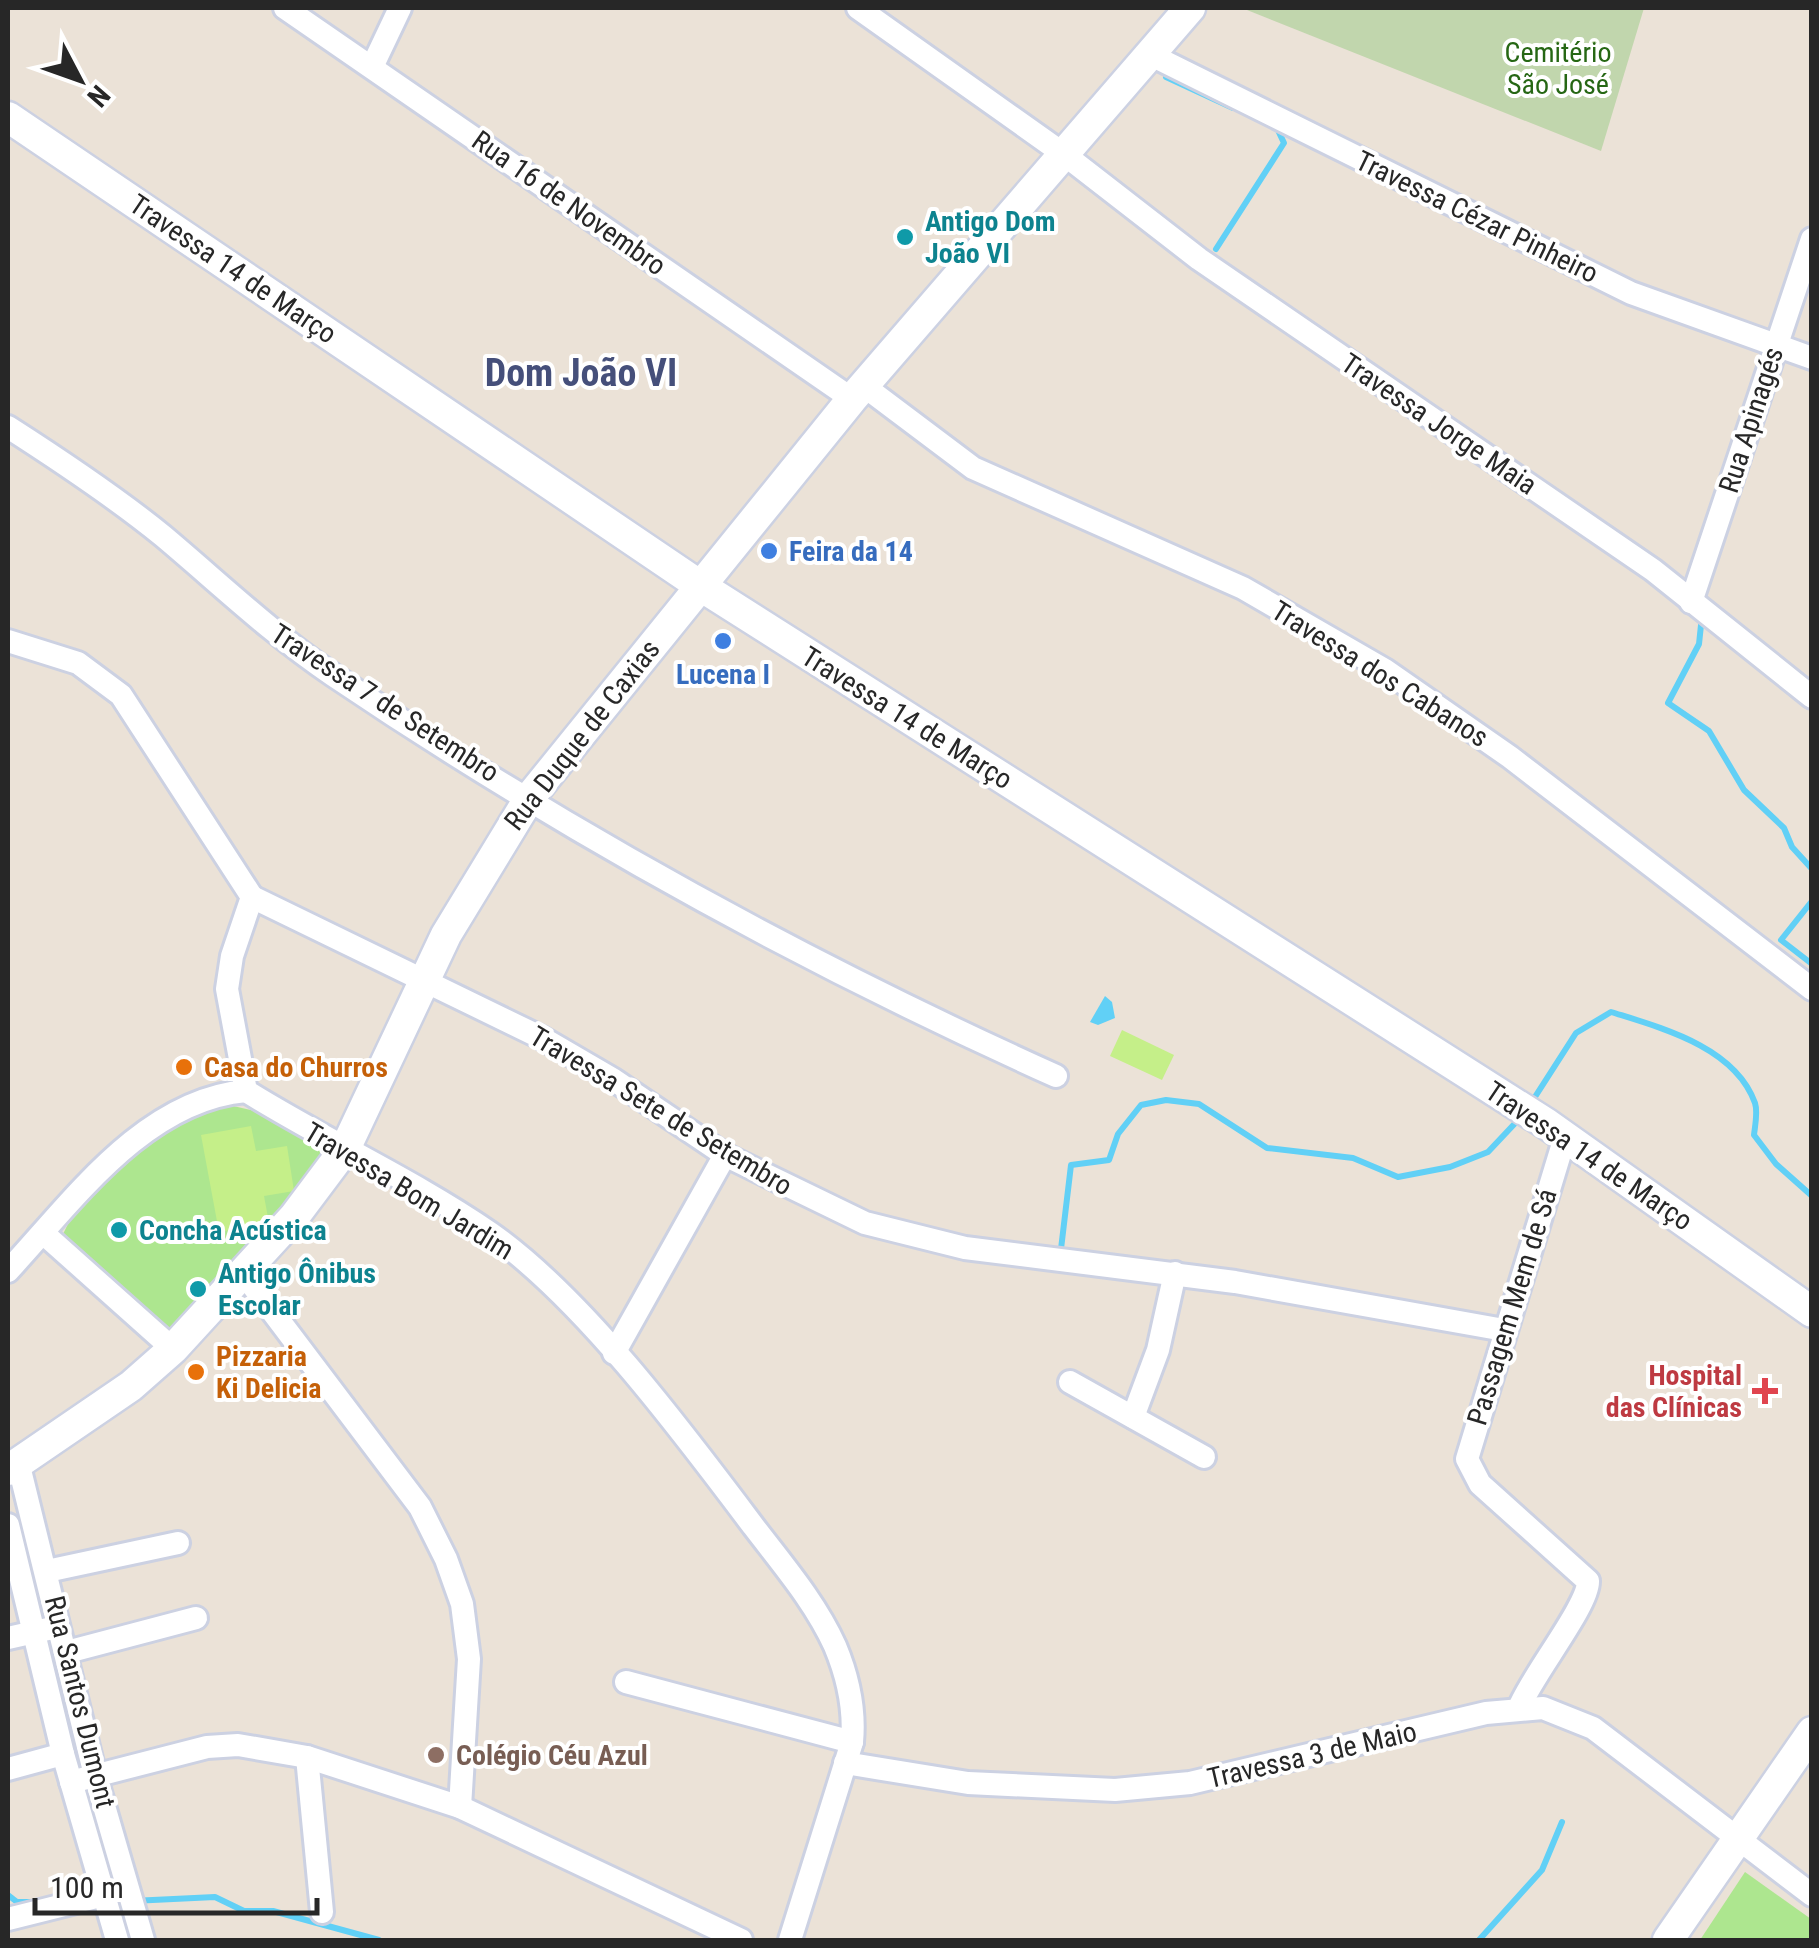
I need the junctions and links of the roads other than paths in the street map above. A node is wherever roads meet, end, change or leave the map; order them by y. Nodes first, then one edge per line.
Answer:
1 (285, 8) edge
2 (400, 8) edge
3 (858, 8) edge
4 (1190, 8) edge
5 (1151, 55) junction
6 (372, 67) junction
7 (8, 116) edge
8 (1065, 155) junction
9 (1812, 239) edge
10 (1775, 347) junction
11 (1812, 358) edge
12 (858, 392) junction
13 (8, 427) edge
14 (699, 585) junction
15 (1691, 602) junction
16 (8, 641) edge
17 (1812, 696) edge
18 (530, 797) junction
19 (252, 897) junction
20 (422, 984) junction
21 (1811, 989) edge
22 (1056, 1076) dead end
23 (246, 1091) junction
24 (1565, 1136) junction
25 (346, 1149) junction
26 (725, 1155) junction
27 (44, 1232) junction
28 (8, 1271) edge
29 (1175, 1273) junction
30 (244, 1274) junction
31 (1812, 1312) edge
32 (1504, 1330) junction
33 (173, 1349) junction
34 (614, 1353) junction
35 (1070, 1382) dead end
36 (1133, 1417) junction
37 (1204, 1458) dead end
38 (13, 1466) edge
39 (8, 1525) edge
40 (178, 1542) dead end
41 (47, 1571) junction
42 (196, 1618) dead end
43 (60, 1626) junction
44 (35, 1632) junction
45 (8, 1638) edge
46 (67, 1652) junction
47 (626, 1682) dead end
48 (1519, 1708) junction
49 (1812, 1732) edge
50 (848, 1753) junction
51 (63, 1754) junction
52 (308, 1757) junction
53 (8, 1769) edge
54 (96, 1775) junction
55 (71, 1782) junction
56 (460, 1806) junction
57 (1738, 1838) junction
58 (1812, 1895) edge
59 (107, 1901) junction
60 (135, 1902) junction
61 (322, 1912) dead end
62 (8, 1919) edge
63 (117, 1940) edge
64 (143, 1940) edge
65 (741, 1940) edge
66 (790, 1940) edge
67 (1668, 1940) edge

1 - 6 street, Rua 16 de Novembro
2 - 6 street
3 - 8 street, Travessa Jorge Maia
4 - 5 street, Rua Duque de Caxias
5 - 8 street, Rua Duque de Caxias
5 - 10 street, Travessa Cézar Pinheiro
6 - 12 street, Rua 16 de Novembro
7 - 14 street, Travessa 14 de Março
8 - 12 street, Rua Duque de Caxias
8 - 15 street, Travessa Jorge Maia
9 - 10 street, Rua Apinagés
10 - 11 street, Travessa Cézar Pinheiro
10 - 15 street, Rua Apinagés
12 - 14 street, Rua Duque de Caxias
12 - 21 street, Travessa dos Cabanos
13 - 18 street, Travessa 7 de Setembro
14 - 18 street, Rua Duque de Caxias
14 - 24 street, Travessa 14 de Março
15 - 17 street, Travessa Jorge Maia
16 - 19 street
18 - 20 street, Rua Duque de Caxias
18 - 22 street, Travessa 7 de Setembro
19 - 20 street, Travessa Sete de Setembro
19 - 23 street
20 - 25 street, Rua Duque de Caxias
20 - 26 street, Travessa Sete de Setembro
23 - 25 street, Travessa Bom Jardim
23 - 27 street
24 - 31 street, Travessa 14 de Março
24 - 32 street, Passagem Mem de Sá
25 - 30 street, Rua Duque de Caxias
25 - 34 street, Travessa Bom Jardim
26 - 29 street, Travessa Sete de Setembro
26 - 34 street
27 - 28 street
27 - 33 street
29 - 32 street, Travessa Sete de Setembro
29 - 36 street
30 - 33 street, Rua Duque de Caxias
30 - 56 street
32 - 48 street, Passagem Mem de Sá
33 - 38 street, Rua Duque de Caxias
34 - 50 street, Travessa Bom Jardim
35 - 36 street
36 - 37 street
38 - 41 street, Rua Santos Dumont
39 - 44 street, Rua Santos Dumont
40 - 41 street
41 - 43 street, Rua Santos Dumont
42 - 46 street
43 - 44 street
43 - 46 street, Rua Santos Dumont
44 - 45 street
44 - 51 street, Rua Santos Dumont
46 - 54 street, Rua Santos Dumont
47 - 50 street, Travessa 3 de Maio
48 - 50 street, Travessa 3 de Maio
48 - 57 street, Travessa 3 de Maio
49 - 57 street
50 - 66 street, Travessa Bom Jardim
51 - 53 street
51 - 55 street, Rua Santos Dumont
52 - 54 street
52 - 56 street
52 - 61 street
54 - 55 street
54 - 60 street, Rua Santos Dumont
55 - 59 street, Rua Santos Dumont
56 - 65 street
57 - 58 street, Travessa 3 de Maio
57 - 67 street
59 - 60 street
59 - 62 street
59 - 63 street, Rua Santos Dumont
60 - 64 street, Rua Santos Dumont

